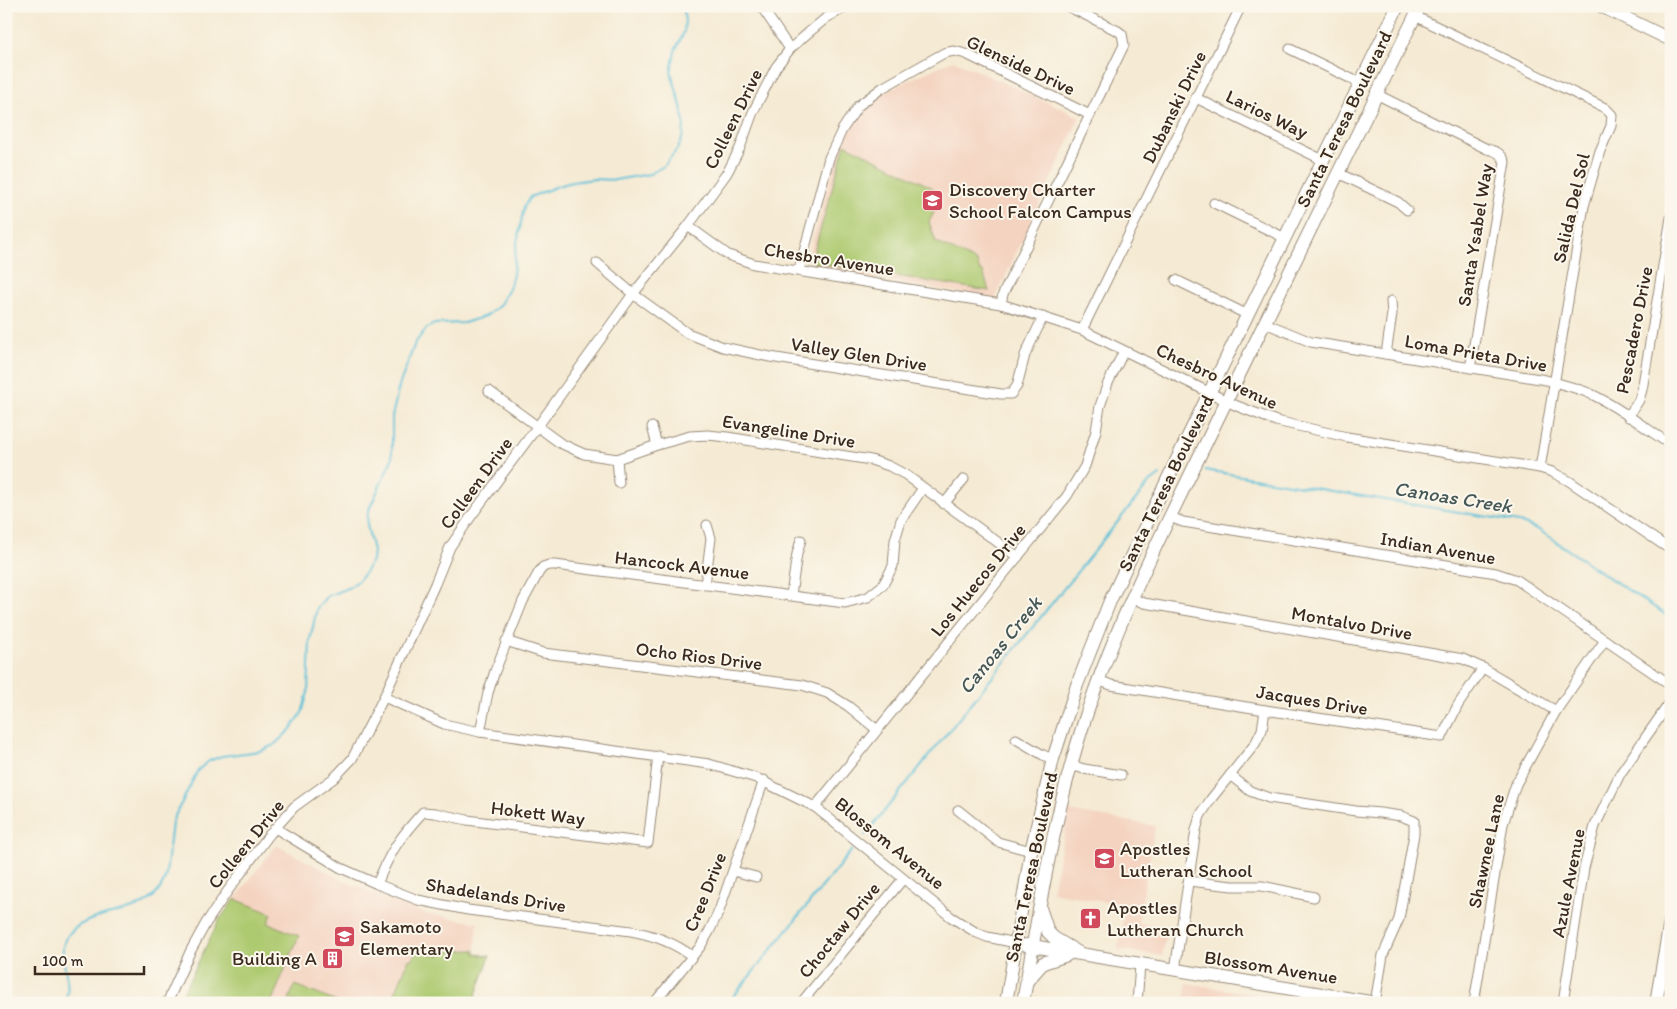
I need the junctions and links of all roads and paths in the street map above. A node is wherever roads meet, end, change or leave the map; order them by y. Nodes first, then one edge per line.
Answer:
1 (762, 6) edge
2 (848, 6) edge
3 (1067, 6) edge
4 (1241, 6) edge
5 (1398, 6) edge
6 (1601, 6) edge
7 (1417, 11) edge
8 (1623, 11) edge
9 (1671, 40) edge
10 (790, 49) junction
11 (1290, 49) dead end
12 (1360, 83) junction
13 (1376, 94) junction
14 (1196, 98) junction
15 (1090, 115) junction
16 (1323, 160) junction
17 (1338, 172) junction
18 (1214, 203) dead end
19 (1406, 210) dead end
20 (1671, 218) edge
21 (688, 226) junction
22 (1285, 238) junction
23 (597, 263) dead end
24 (798, 270) junction
25 (1176, 280) dead end
26 (633, 294) junction
27 (1391, 302) dead end
28 (1001, 304) junction
29 (1248, 315) junction
30 (1043, 317) junction
31 (1265, 323) junction
32 (1082, 330) junction
33 (1124, 351) junction
34 (1386, 354) junction
35 (1470, 368) junction
36 (1555, 382) junction
37 (489, 391) dead end
38 (1210, 393) junction
39 (1226, 401) junction
40 (1628, 417) junction
41 (537, 426) junction
42 (652, 427) dead end
43 (658, 445) junction
44 (1671, 445) edge
45 (617, 459) junction
46 (1540, 468) junction
47 (964, 479) dead end
48 (619, 484) dead end
49 (923, 488) junction
50 (944, 504) junction
51 (1170, 517) junction
52 (707, 525) dead end
53 (801, 540) dead end
54 (1671, 550) edge
55 (1018, 557) junction
56 (705, 585) junction
57 (791, 595) junction
58 (1131, 598) junction
59 (1605, 640) junction
60 (506, 641) junction
61 (1483, 668) junction
62 (1098, 680) junction
63 (1671, 685) edge
64 (384, 697) junction
65 (1671, 701) edge
66 (1266, 710) junction
67 (1556, 711) junction
68 (876, 729) junction
69 (480, 732) junction
70 (1016, 739) dead end
71 (658, 756) junction
72 (1054, 758) junction
73 (1071, 765) junction
74 (1121, 775) dead end
75 (1230, 775) junction
76 (764, 780) junction
77 (815, 807) junction
78 (958, 810) dead end
79 (275, 828) junction
80 (1031, 851) junction
81 (733, 871) junction
82 (756, 877) dead end
83 (903, 879) junction
84 (1189, 881) junction
85 (377, 884) junction
86 (1314, 897) dead end
87 (1039, 907) junction
88 (1671, 916) edge
89 (1016, 943) junction
90 (1032, 947) junction
91 (1076, 955) junction
92 (692, 956) junction
93 (1667, 959) edge
94 (1140, 965) junction
95 (1175, 970) junction
96 (1027, 982) junction
97 (167, 1003) edge
98 (654, 1003) edge
99 (801, 1003) edge
100 (1006, 1003) edge
101 (1023, 1003) edge
102 (1137, 1003) edge
103 (1376, 1003) edge
104 (1474, 1003) edge
105 (1563, 1003) edge
106 (1656, 1003) edge

1 - 10 street
2 - 10 street, Colleen Drive
3 - 15 street
4 - 14 street, Dubanski Drive
5 - 12 main road, Santa Teresa Boulevard
6 - 8 main road
7 - 13 main road, Santa Teresa Boulevard
7 - 36 street, Salida Del Sol
8 - 9 main road
10 - 21 street, Colleen Drive
11 - 12 street
12 - 16 main road, Santa Teresa Boulevard
13 - 17 main road, Santa Teresa Boulevard
13 - 35 street, Santa Ysabel Way
14 - 16 street, Larios Way
14 - 32 street, Dubanski Drive
15 - 24 street, Glenside Drive
15 - 28 street
16 - 22 main road, Santa Teresa Boulevard
17 - 19 street
17 - 31 main road, Santa Teresa Boulevard
18 - 22 street
20 - 40 street, Pescadero Drive
21 - 24 street, Chesbro Avenue
21 - 26 street, Colleen Drive
22 - 29 main road, Santa Teresa Boulevard
23 - 26 street
24 - 28 street, Chesbro Avenue
25 - 29 street
26 - 30 street, Valley Glen Drive
26 - 41 street, Colleen Drive
27 - 34 street
28 - 30 street, Chesbro Avenue
29 - 38 main road, Santa Teresa Boulevard
30 - 32 street, Chesbro Avenue
31 - 34 street, Loma Prieta Drive
31 - 39 main road, Santa Teresa Boulevard
32 - 33 street, Chesbro Avenue
33 - 38 street, Chesbro Avenue
33 - 55 street, Los Huecos Drive
34 - 35 street, Loma Prieta Drive
35 - 36 street, Loma Prieta Drive
36 - 40 street, Loma Prieta Drive
36 - 46 street, Salida Del Sol
37 - 41 street, Evangeline Drive
38 - 39 street, Chesbro Avenue
38 - 72 main road, Santa Teresa Boulevard
39 - 46 street, Chesbro Avenue
39 - 51 main road, Santa Teresa Boulevard
40 - 44 street, Loma Prieta Drive
41 - 45 street, Evangeline Drive
41 - 64 street, Colleen Drive
42 - 43 street
43 - 45 street, Evangeline Drive
43 - 49 street, Evangeline Drive
45 - 48 street
46 - 54 street, Chesbro Avenue
47 - 50 street
49 - 50 street, Evangeline Drive
49 - 57 street, Hancock Avenue
50 - 55 street, Evangeline Drive
51 - 58 main road, Santa Teresa Boulevard
51 - 59 street, Indian Avenue
52 - 56 street
53 - 57 street
55 - 68 street, Los Huecos Drive
56 - 57 street, Hancock Avenue
56 - 60 street, Hancock Avenue
58 - 61 street, Montalvo Drive
58 - 62 main road, Santa Teresa Boulevard
59 - 63 street, Indian Avenue
59 - 67 street, Shawnee Lane
60 - 68 street, Ocho Rios Drive
60 - 69 street, Hancock Avenue
61 - 66 street, Jacques Drive
61 - 67 street, Montalvo Drive
62 - 66 street, Jacques Drive
62 - 73 main road, Santa Teresa Boulevard
64 - 69 street, Blossom Avenue
64 - 79 street, Colleen Drive
65 - 105 street, Azule Avenue
66 - 75 street
67 - 104 street, Shawnee Lane
68 - 77 street, Los Huecos Drive
69 - 71 street, Blossom Avenue
70 - 72 street
71 - 76 street, Blossom Avenue
71 - 85 street, Hokett Way
72 - 80 main road, Santa Teresa Boulevard
73 - 74 street
73 - 87 main road, Santa Teresa Boulevard
75 - 84 street
75 - 103 street
76 - 77 street, Blossom Avenue
76 - 81 street, Cree Drive
77 - 83 street, Blossom Avenue
78 - 80 street
79 - 85 street, Shadelands Drive
79 - 97 street, Colleen Drive
80 - 89 main road, Santa Teresa Boulevard
81 - 82 street
81 - 92 street, Cree Drive
83 - 89 street, Blossom Avenue
83 - 99 street, Choctaw Drive
84 - 86 street
84 - 95 street
85 - 92 street, Shadelands Drive
87 - 90 main road, Santa Teresa Boulevard
87 - 91 main road
88 - 93 main road
89 - 90 main road, Blossom Avenue
89 - 100 main road, Santa Teresa Boulevard
90 - 91 main road, Blossom Avenue
90 - 96 main road, Santa Teresa Boulevard
91 - 94 main road, Blossom Avenue
91 - 96 main road
92 - 98 street, Cree Drive
93 - 106 main road
94 - 95 main road, Blossom Avenue
94 - 102 street
95 - 103 main road, Blossom Avenue
96 - 101 main road, Santa Teresa Boulevard

